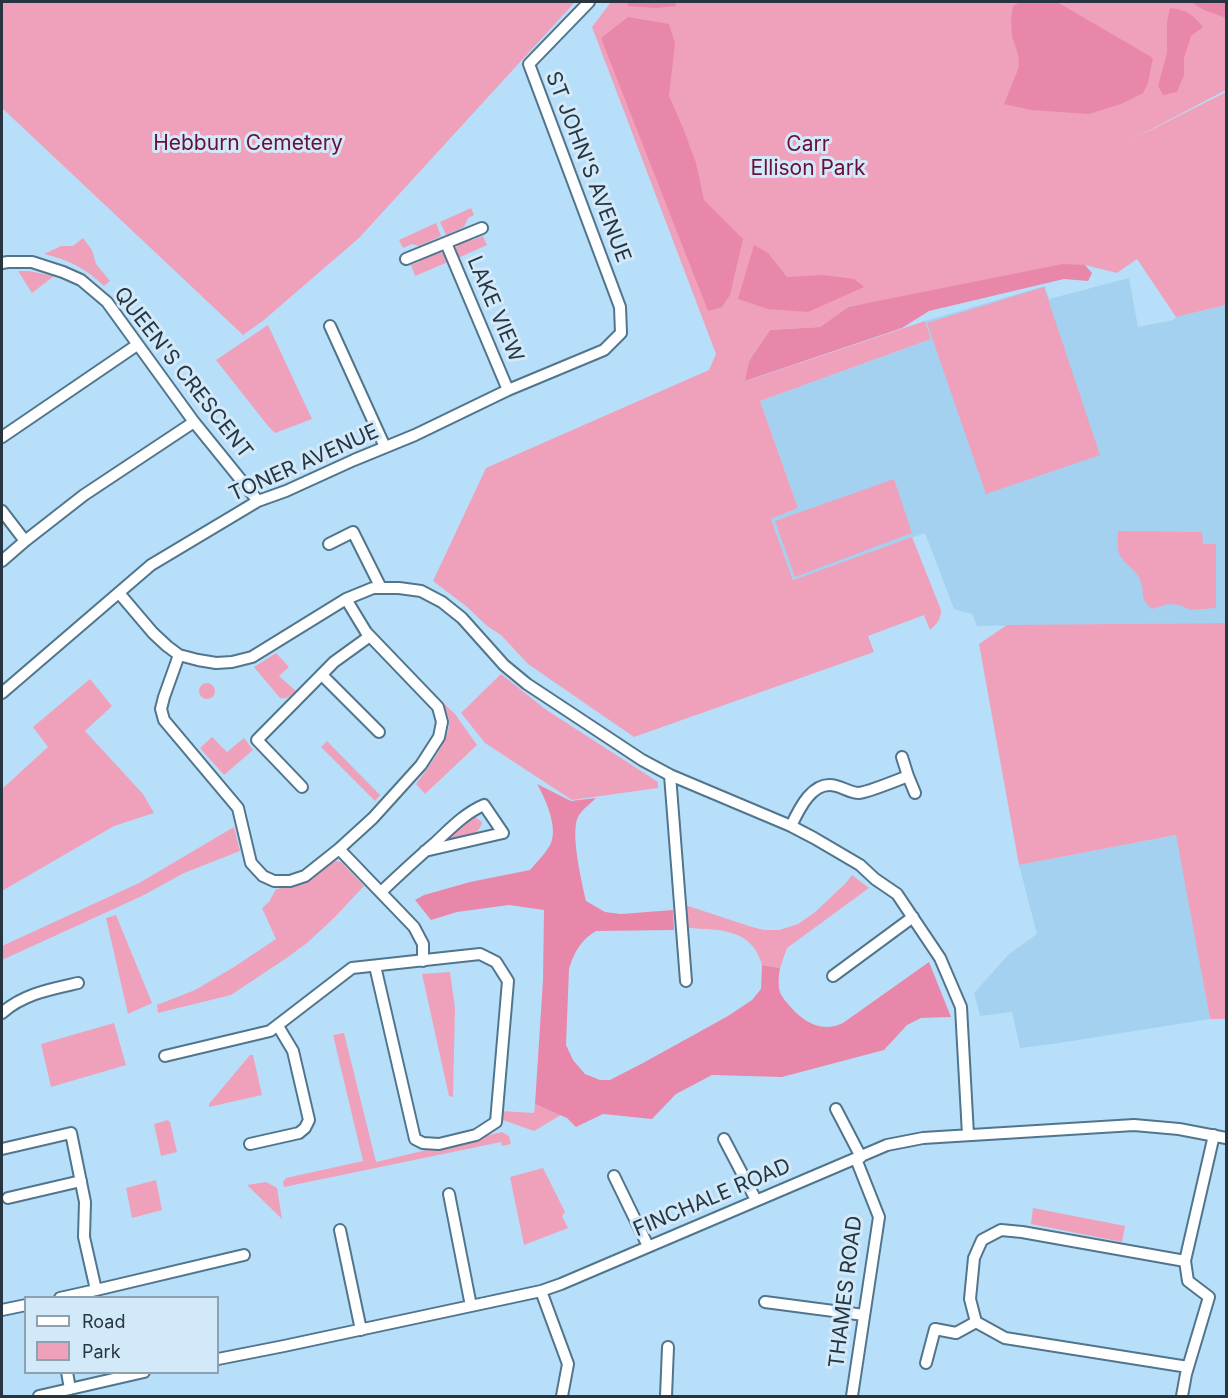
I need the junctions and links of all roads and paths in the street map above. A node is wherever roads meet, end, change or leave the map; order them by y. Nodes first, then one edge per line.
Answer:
1 (589, 2) edge
2 (482, 228) dead end
3 (446, 243) junction
4 (406, 259) dead end
5 (2, 263) edge
6 (330, 326) dead end
7 (621, 333) joint
8 (137, 345) junction
9 (508, 390) junction
10 (194, 422) junction
11 (2, 437) edge
12 (385, 447) junction
13 (258, 501) junction
14 (2, 511) edge
15 (25, 541) junction
16 (329, 544) dead end
17 (2, 561) edge
18 (381, 588) junction
19 (118, 594) junction
20 (346, 599) junction
21 (370, 636) junction
22 (179, 655) junction
23 (322, 675) junction
24 (2, 693) edge
25 (379, 732) dead end
26 (902, 757) dead end
27 (670, 776) junction
28 (909, 776) junction
29 (302, 788) dead end
30 (915, 793) dead end
31 (790, 826) junction
32 (339, 849) junction
33 (426, 851) junction
34 (381, 892) junction
35 (913, 917) junction
36 (423, 961) junction
37 (375, 966) junction
38 (833, 976) dead end
39 (686, 981) dead end
40 (78, 983) dead end
41 (2, 1013) edge
42 (278, 1026) junction
43 (165, 1056) dead end
44 (836, 1109) dead end
45 (968, 1135) junction
46 (1214, 1135) junction
47 (1227, 1138) edge
48 (724, 1139) dead end
49 (250, 1144) dead end
50 (2, 1149) edge
51 (858, 1158) junction
52 (614, 1176) dead end
53 (81, 1181) junction
54 (449, 1194) dead end
55 (8, 1198) dead end
56 (756, 1200) junction
57 (340, 1230) dead end
58 (648, 1246) junction
59 (244, 1255) dead end
60 (1185, 1261) junction
61 (96, 1290) junction
62 (541, 1291) junction
63 (69, 1296) edge
64 (765, 1302) dead end
65 (24, 1305) edge
66 (471, 1306) junction
67 (2, 1310) edge
68 (864, 1315) junction
69 (976, 1322) junction
70 (362, 1330) junction
71 (668, 1347) dead end
72 (219, 1359) edge
73 (926, 1363) dead end
74 (1188, 1367) junction
75 (67, 1374) edge
76 (135, 1374) edge
77 (70, 1389) junction
78 (42, 1396) edge
79 (562, 1396) edge
80 (666, 1396) edge
81 (852, 1396) edge
82 (1182, 1396) edge

1 - 7 street, ST JOHN'S AVENUE
2 - 3 street, LAKE VIEW
3 - 4 street, LAKE VIEW
3 - 9 street, LAKE VIEW
5 - 8 street, QUEEN'S CRESCENT
6 - 12 street
7 - 9 street, TONER AVENUE
8 - 10 street, QUEEN'S CRESCENT
8 - 11 street
9 - 12 street, TONER AVENUE
10 - 13 street, QUEEN'S CRESCENT
10 - 15 street
12 - 13 street, TONER AVENUE
13 - 19 street, TONER AVENUE
14 - 15 street
15 - 17 street
16 - 18 street
18 - 20 street
18 - 27 street
19 - 22 street
19 - 24 street, TONER AVENUE
20 - 21 street
20 - 22 street
21 - 23 street
21 - 32 street
22 - 32 street
23 - 25 street
23 - 29 street
26 - 28 street
27 - 31 street
27 - 39 street
28 - 30 street
28 - 31 street
31 - 35 street
32 - 34 street
33 - 33 street
33 - 34 street
34 - 36 street
35 - 38 street
35 - 45 street
36 - 37 street
36 - 37 street
37 - 42 street
40 - 41 street
42 - 43 street
42 - 49 street
44 - 51 street, THAMES ROAD
45 - 46 street, FINCHALE ROAD
45 - 51 street, FINCHALE ROAD
46 - 47 street, FINCHALE ROAD
46 - 60 street
48 - 56 street
50 - 53 street
51 - 56 street, FINCHALE ROAD
51 - 68 street, THAMES ROAD
52 - 58 street
53 - 55 street
53 - 61 street
54 - 66 street
56 - 58 street, FINCHALE ROAD
57 - 70 street
58 - 62 street, FINCHALE ROAD
59 - 61 street
60 - 69 street
60 - 74 street
61 - 63 street
62 - 66 street, FINCHALE ROAD
62 - 79 street
64 - 68 street
65 - 67 street
66 - 70 street, FINCHALE ROAD
68 - 81 street, THAMES ROAD
69 - 73 street
69 - 74 street
70 - 72 street, FINCHALE ROAD
71 - 80 street
74 - 82 street
75 - 77 street
76 - 77 street
77 - 78 street

